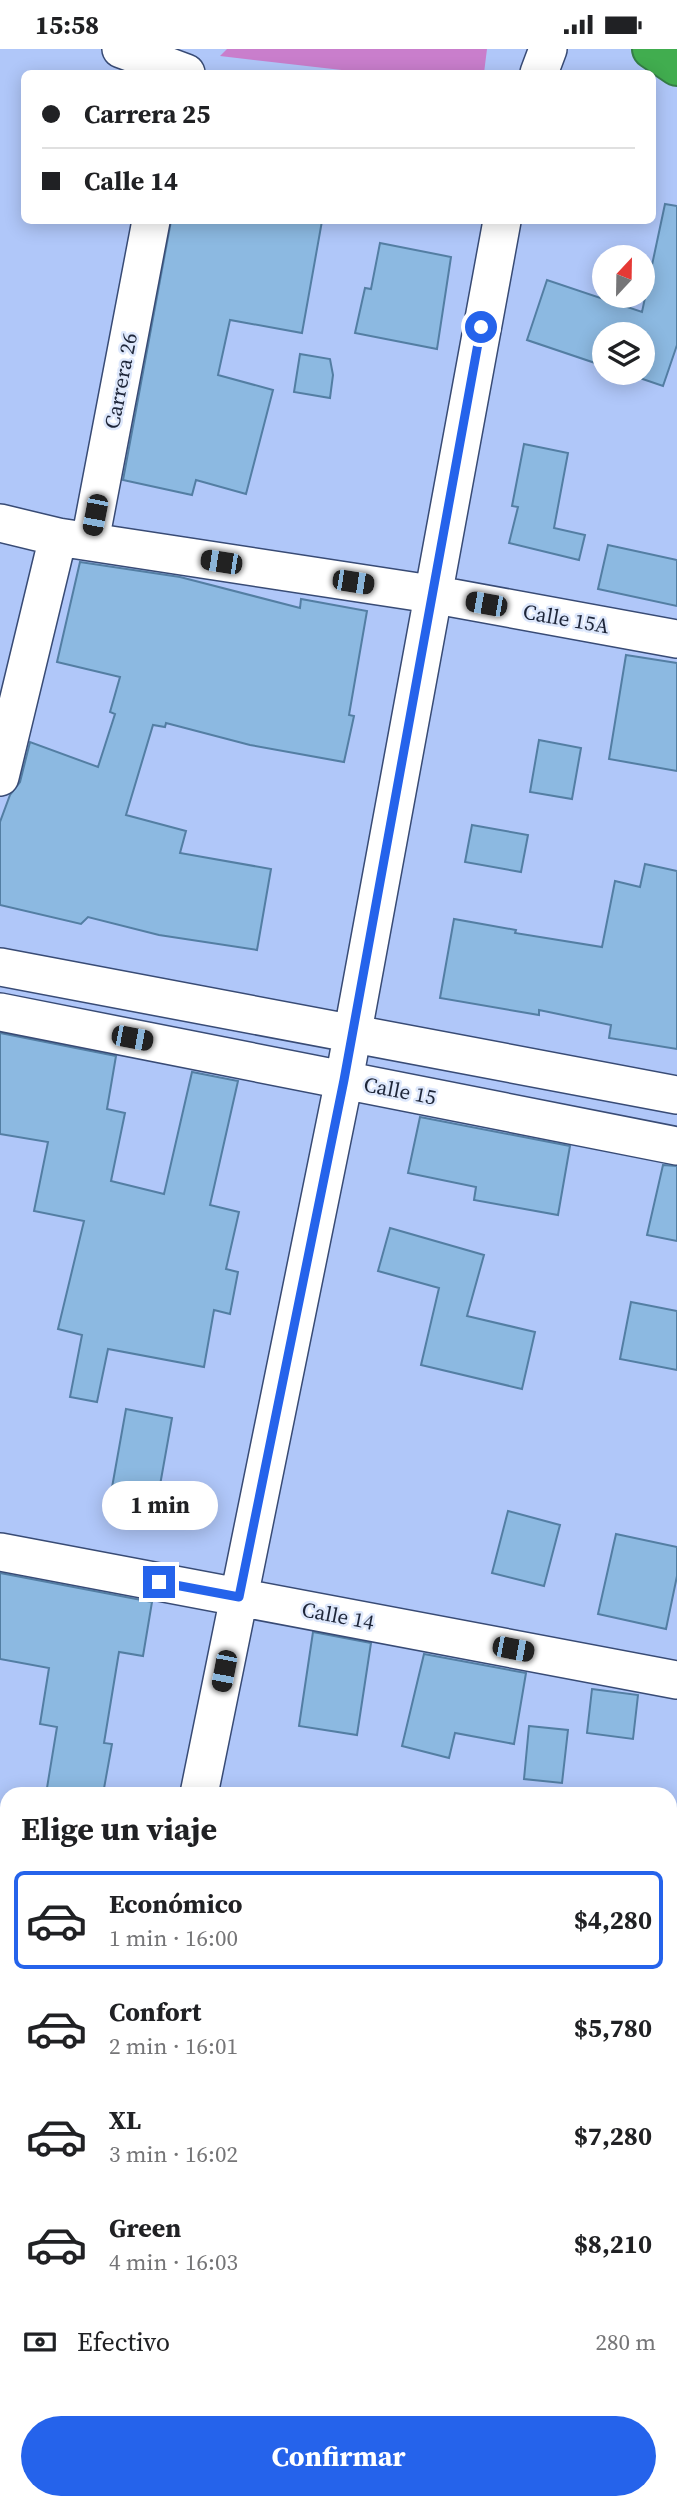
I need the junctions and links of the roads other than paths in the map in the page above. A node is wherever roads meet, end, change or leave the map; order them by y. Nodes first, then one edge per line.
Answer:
1 (121, 49) edge
2 (548, 49) edge
3 (652, 49) edge
4 (677, 66) edge
5 (178, 70) edge
6 (540, 70) edge
7 (150, 224) edge
8 (501, 224) edge
9 (0, 523) edge
10 (74, 539) junction
11 (431, 594) junction
12 (677, 639) edge
13 (0, 777) edge
14 (0, 967) edge
15 (0, 1012) edge
16 (352, 1035) junction
17 (344, 1080) junction
18 (677, 1095) edge
19 (677, 1146) edge
20 (0, 1552) edge
21 (239, 1597) junction
22 (677, 1680) edge
23 (200, 1787) edge

1 - 5 street
2 - 6 street
3 - 4 highway
7 - 10 street, Carrera 26
8 - 11 street
9 - 10 street, Calle 15A
10 - 11 street, Calle 15A
10 - 13 street, Carrera 26
11 - 12 street, Calle 15A
11 - 16 street
14 - 16 street
15 - 17 street, Calle 15
16 - 17 street
16 - 18 street
17 - 19 street, Calle 15
17 - 21 street
20 - 21 street, Calle 14
21 - 22 street, Calle 14
21 - 23 street

